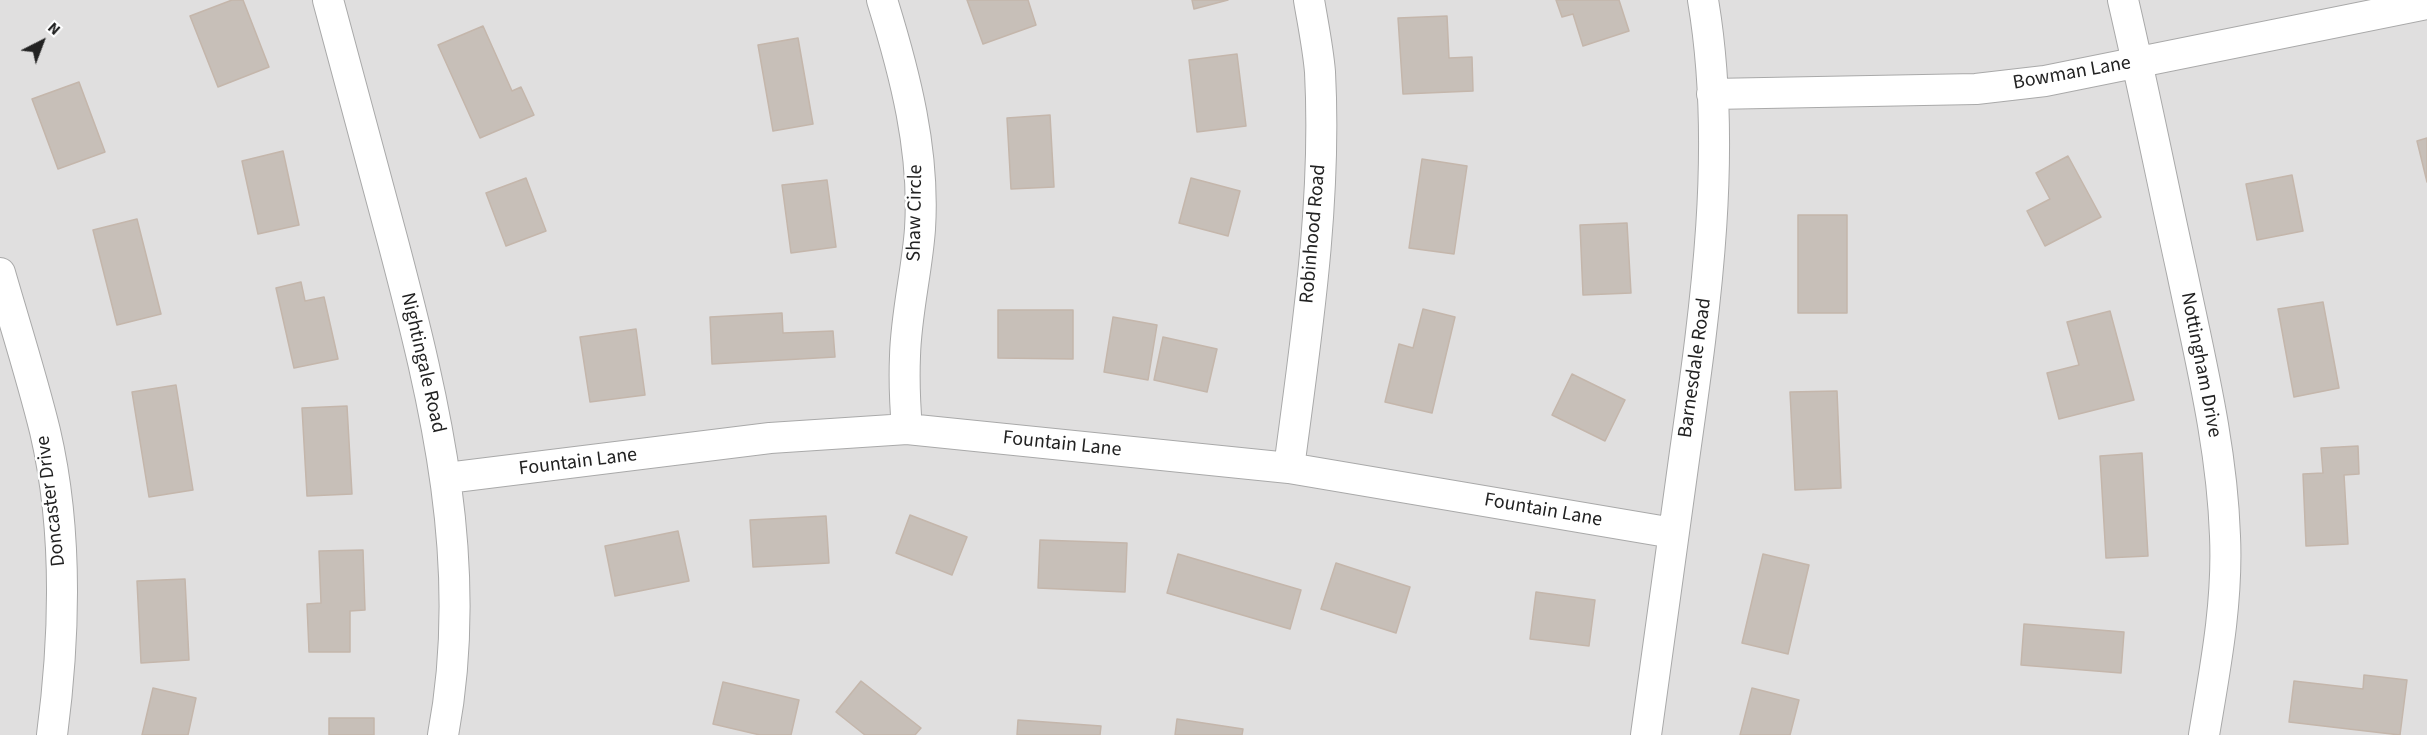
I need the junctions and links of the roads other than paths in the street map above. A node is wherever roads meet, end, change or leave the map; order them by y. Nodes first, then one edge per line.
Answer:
1 (328, 0) edge
2 (882, 0) edge
3 (1310, 0) edge
4 (1703, 0) edge
5 (2123, 0) edge
6 (2427, 4) edge
7 (2138, 63) junction
8 (1712, 94) junction
9 (0, 273) edge
10 (907, 429) junction
11 (1289, 468) junction
12 (447, 478) junction
13 (1673, 533) junction
14 (52, 735) edge
15 (443, 735) edge
16 (1646, 735) edge
17 (2204, 735) edge

1 - 12 street, Nightingale Road
2 - 10 street, Shaw Circle
3 - 11 street, Robinhood Road
4 - 8 street, Barnesdale Road
5 - 7 street, Nottingham Drive
6 - 7 street, Bowman Lane
7 - 8 street, Bowman Lane
7 - 17 street, Nottingham Drive
8 - 13 street, Barnesdale Road
9 - 14 street, Doncaster Drive
10 - 11 street, Fountain Lane
10 - 12 street, Fountain Lane
11 - 13 street, Fountain Lane
12 - 15 street, Nightingale Road
13 - 16 street, Barnesdale Road

